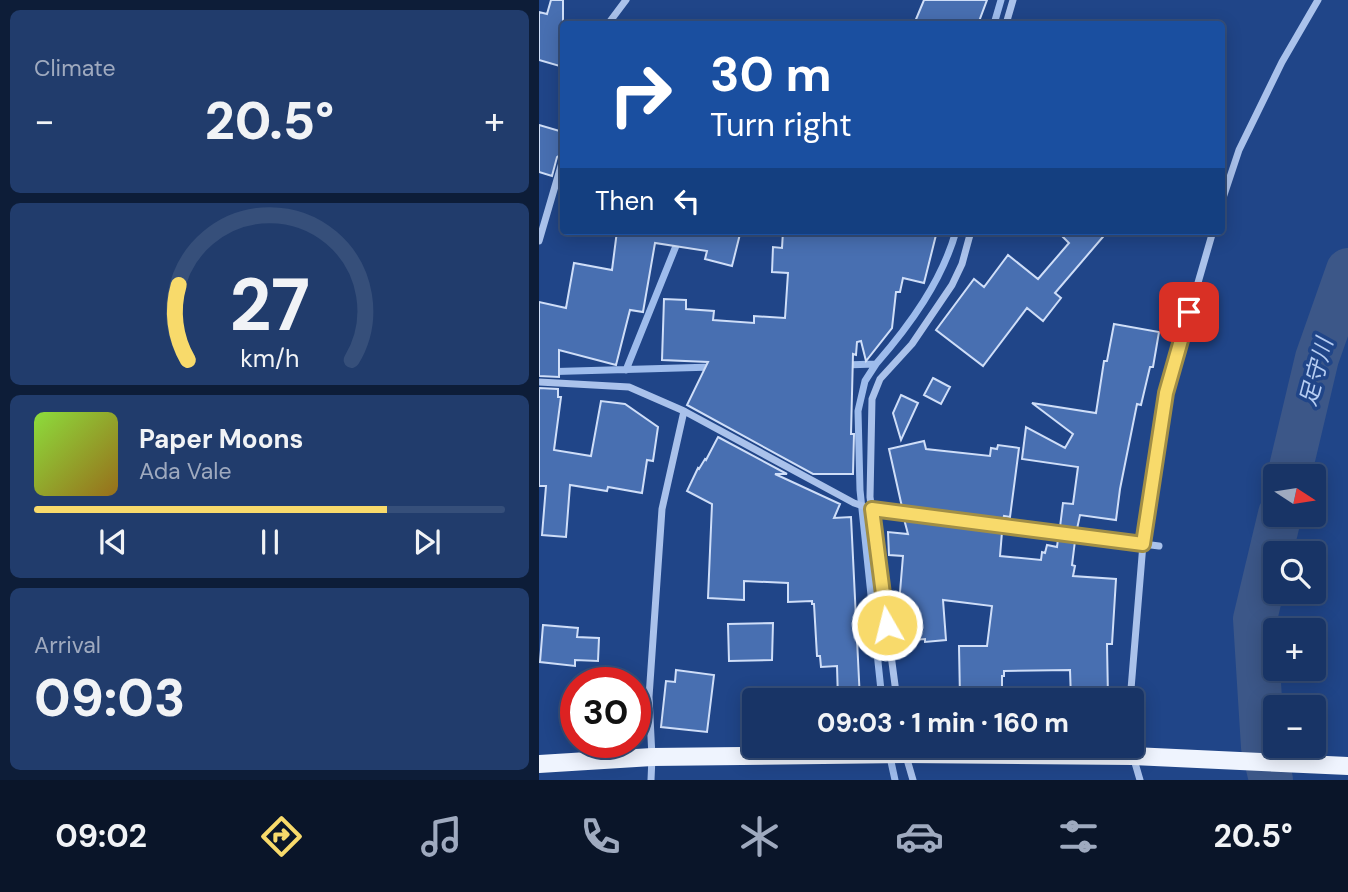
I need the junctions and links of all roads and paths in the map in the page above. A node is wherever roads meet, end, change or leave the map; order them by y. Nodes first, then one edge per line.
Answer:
1 (626, 0) edge
2 (1013, 0) edge
3 (1318, 0) edge
4 (610, 21) edge
5 (1007, 21) edge
6 (560, 169) edge
7 (1225, 192) edge
8 (970, 235) edge
9 (1212, 235) edge
10 (539, 241) edge
11 (539, 382) edge
12 (684, 411) junction
13 (869, 508) junction
14 (1143, 544) junction
15 (1159, 546) dead end
16 (895, 688) edge
17 (1131, 688) edge
18 (742, 756) edge
19 (652, 757) junction
20 (1144, 757) edge
21 (905, 758) edge
22 (1134, 758) edge
23 (539, 764) edge
24 (1348, 766) edge
25 (651, 780) edge
26 (913, 780) edge
27 (1140, 780) edge

1 - 4 street
2 - 5 street
3 - 7 street
6 - 10 street
8 - 13 street
9 - 14 street
11 - 12 street
12 - 13 street
12 - 19 street
13 - 14 street
13 - 16 street
14 - 15 street
14 - 17 street
18 - 19 main road
19 - 23 main road
19 - 25 street
20 - 24 main road
21 - 26 street
22 - 27 street

